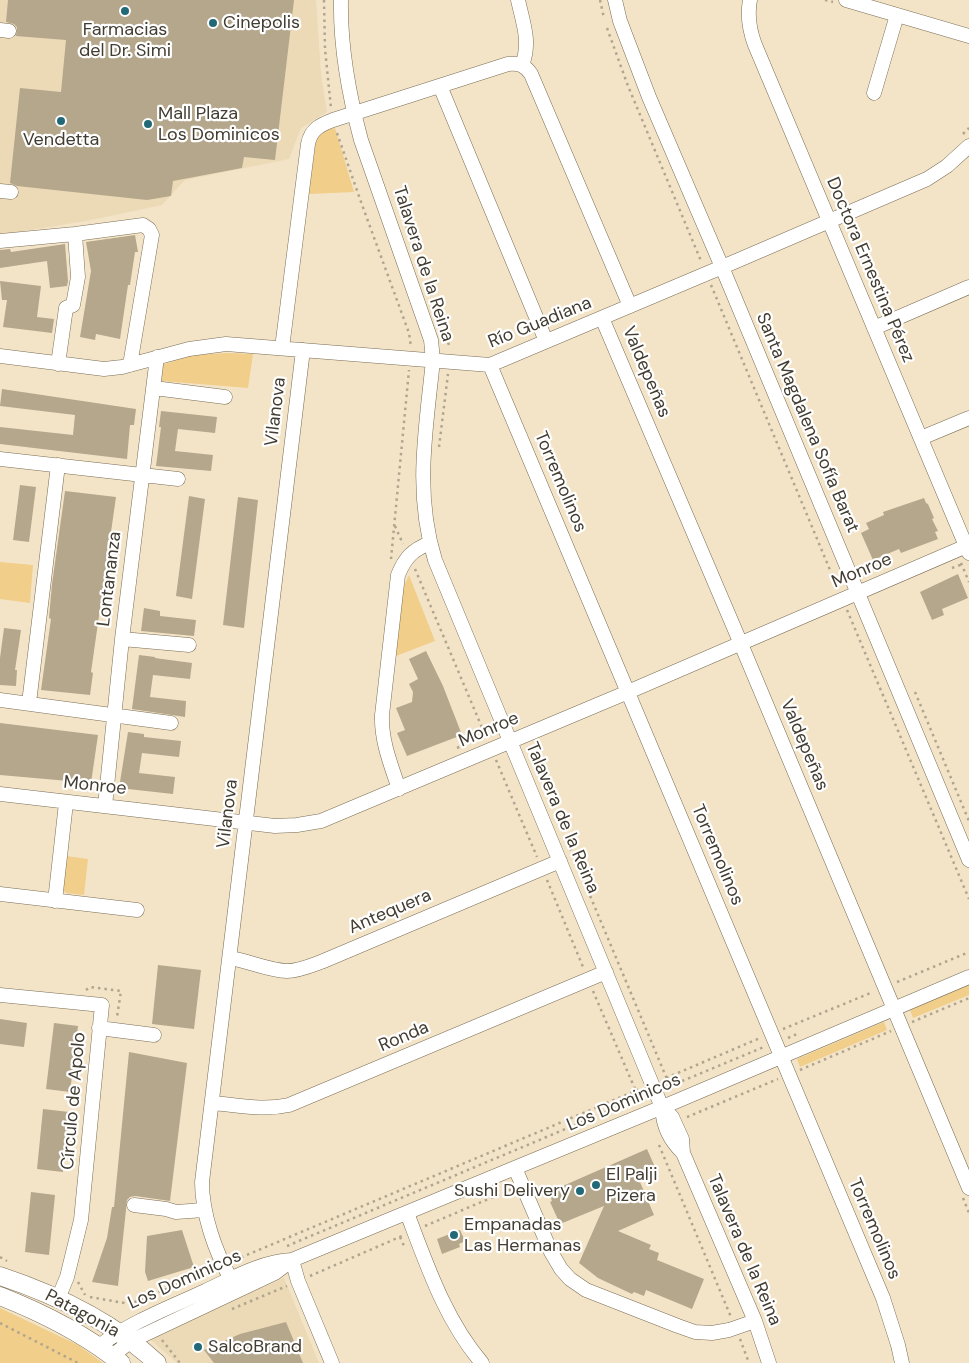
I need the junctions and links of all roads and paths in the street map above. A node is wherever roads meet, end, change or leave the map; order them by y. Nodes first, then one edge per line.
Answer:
1 (324, 0) edge
2 (341, 0) edge
3 (518, 0) edge
4 (600, 0) edge
5 (615, 0) edge
6 (750, 0) edge
7 (846, 0) edge
8 (896, 15) junction
9 (604, 19) dead end
10 (607, 26) dead end
11 (969, 36) edge
12 (522, 65) junction
13 (440, 86) junction
14 (874, 93) dead end
15 (354, 114) junction
16 (333, 120) junction
17 (969, 128) edge
18 (964, 142) edge
19 (402, 212) dead end
20 (829, 220) junction
21 (75, 234) junction
22 (0, 241) edge
23 (719, 261) junction
24 (706, 274) junction
25 (969, 287) edge
26 (630, 306) junction
27 (602, 318) junction
28 (874, 328) junction
29 (546, 341) junction
30 (282, 348) junction
31 (303, 350) junction
32 (411, 353) junction
33 (433, 355) junction
34 (0, 356) edge
35 (157, 357) junction
36 (450, 362) junction
37 (58, 364) junction
38 (130, 365) junction
39 (490, 365) junction
40 (154, 388) junction
41 (225, 397) dead end
42 (969, 418) edge
43 (921, 438) junction
44 (0, 459) edge
45 (58, 466) junction
46 (142, 475) junction
47 (178, 479) dead end
48 (430, 543) junction
49 (966, 552) edge
50 (409, 554) junction
51 (969, 582) edge
52 (858, 593) junction
53 (843, 600) junction
54 (122, 638) junction
55 (190, 644) dead end
56 (741, 644) junction
57 (628, 692) junction
58 (0, 700) edge
59 (29, 704) junction
60 (114, 715) junction
61 (171, 724) dead end
62 (509, 742) junction
63 (491, 749) junction
64 (399, 790) junction
65 (0, 794) edge
66 (66, 802) junction
67 (105, 806) junction
68 (246, 823) junction
69 (969, 860) edge
70 (560, 861) junction
71 (542, 868) junction
72 (0, 894) edge
73 (969, 899) edge
74 (55, 901) junction
75 (138, 910) dead end
76 (969, 952) edge
77 (230, 958) junction
78 (606, 972) junction
79 (969, 977) edge
80 (588, 979) junction
81 (884, 987) junction
82 (0, 995) edge
83 (969, 998) edge
84 (894, 1009) junction
85 (902, 1027) junction
86 (100, 1028) junction
87 (803, 1032) dead end
88 (154, 1035) dead end
89 (773, 1038) junction
90 (781, 1057) junction
91 (788, 1075) junction
92 (654, 1088) junction
93 (212, 1103) junction
94 (662, 1107) junction
95 (684, 1119) dead end
96 (657, 1141) dead end
97 (515, 1168) junction
98 (969, 1188) edge
99 (203, 1204) junction
100 (134, 1205) dead end
101 (407, 1213) junction
102 (283, 1248) dead end
103 (292, 1260) junction
104 (224, 1265) junction
105 (0, 1276) edge
106 (231, 1279) junction
107 (298, 1281) junction
108 (78, 1282) dead end
109 (0, 1296) edge
110 (58, 1299) junction
111 (226, 1312) dead end
112 (755, 1321) junction
113 (0, 1323) edge
114 (735, 1327) junction
115 (125, 1336) junction
116 (111, 1355) edge
117 (78, 1363) edge
118 (157, 1363) edge
119 (332, 1363) edge
120 (482, 1363) edge
121 (749, 1363) edge
122 (770, 1363) edge
123 (902, 1363) edge

1 - 16 path
2 - 15 street, Talavera de la Reina
3 - 12 street
4 - 9 path
5 - 23 street, Santa Magdalena Sofía Barat
6 - 20 street, Doctora Ernestina Pérez
7 - 8 street
8 - 11 street
8 - 14 street
10 - 23 path
12 - 13 street
12 - 26 street
13 - 15 street
13 - 29 street
15 - 16 street
15 - 33 street, Talavera de la Reina
16 - 30 street
16 - 32 path
17 - 18 path
18 - 20 street, Río Guadiana
19 - 36 path
20 - 23 street, Río Guadiana
20 - 28 street, Doctora Ernestina Pérez
21 - 22 street
21 - 37 street
21 - 38 street
23 - 24 street, Río Guadiana
23 - 52 street, Santa Magdalena Sofía Barat
24 - 26 street, Río Guadiana
24 - 53 path
25 - 28 street
26 - 27 street, Río Guadiana
27 - 29 street, Río Guadiana
27 - 56 street, Valdepeñas
28 - 43 street, Doctora Ernestina Pérez
29 - 39 street, Río Guadiana
30 - 31 street, Río Guadiana
30 - 35 street, Río Guadiana
31 - 32 street, Río Guadiana
31 - 68 street, Vilanova
32 - 33 street, Río Guadiana
32 - 33 path
32 - 50 path
33 - 36 street, Río Guadiana
33 - 48 street, Talavera de la Reina
34 - 37 street, Río Guadiana
35 - 38 street, Río Guadiana
35 - 40 street, Lontananza
36 - 39 street, Río Guadiana
37 - 38 street, Río Guadiana
39 - 57 street, Torremolinos
40 - 41 street
40 - 46 street, Lontananza
42 - 43 street
43 - 49 street, Doctora Ernestina Pérez
44 - 45 street
45 - 46 street
45 - 59 street
46 - 47 street
46 - 54 street, Lontananza
48 - 50 street
48 - 62 street, Talavera de la Reina
49 - 51 path
49 - 52 street, Monroe
50 - 63 path
50 - 64 street
52 - 53 street, Monroe
52 - 69 street, Santa Magdalena Sofía Barat
53 - 56 street, Monroe
53 - 73 path
54 - 55 street
54 - 60 street, Lontananza
56 - 57 street, Monroe
56 - 81 street, Valdepeñas
57 - 62 street, Monroe
57 - 89 street, Torremolinos
58 - 59 street
59 - 60 street
60 - 61 street
60 - 67 street, Lontananza
62 - 63 street, Monroe
62 - 70 street, Talavera de la Reina
63 - 64 street, Monroe
63 - 71 path
64 - 68 street, Monroe
65 - 66 street, Monroe
66 - 67 street, Monroe
66 - 74 street
67 - 68 street, Monroe
68 - 77 street, Vilanova
70 - 71 street, Antequera
70 - 78 street, Talavera de la Reina
71 - 77 street, Antequera
71 - 80 path
72 - 74 street
74 - 75 street
76 - 81 path
77 - 93 street, Vilanova
78 - 80 street, Ronda
78 - 92 street, Talavera de la Reina
79 - 84 street, Los Dominicos
80 - 93 street, Ronda
80 - 104 path
81 - 84 street, Valdepeñas
81 - 89 path
82 - 86 street, Círculo de Apolo
83 - 85 path
84 - 85 street, Valdepeñas
84 - 90 street, Los Dominicos
85 - 91 path
85 - 98 street, Valdepeñas
86 - 88 street
86 - 110 street, Círculo de Apolo
87 - 89 path
89 - 90 street, Torremolinos
89 - 92 path
89 - 92 path
90 - 91 street, Torremolinos
90 - 94 street, Los Dominicos
91 - 95 path
91 - 123 street, Torremolinos
92 - 94 street, Talavera de la Reina
92 - 102 path
93 - 99 street, Vilanova
94 - 97 street, Los Dominicos
94 - 112 street, Talavera de la Reina
96 - 114 path
97 - 101 street, Los Dominicos
97 - 114 street
99 - 100 street
99 - 104 street, Vilanova
101 - 103 street, Los Dominicos
101 - 120 street
103 - 106 street, Los Dominicos
103 - 107 street
103 - 115 street, Los Dominicos
104 - 106 street, Vilanova
104 - 108 path
105 - 110 main road, Patagonia
106 - 115 street, Los Dominicos
107 - 111 path
107 - 119 street
109 - 116 main road, Patagonia
110 - 115 main road, Patagonia
112 - 114 street
112 - 122 street, Talavera de la Reina
113 - 117 path
114 - 121 path
115 - 116 street, Los Dominicos
115 - 118 main road, Patagonia

